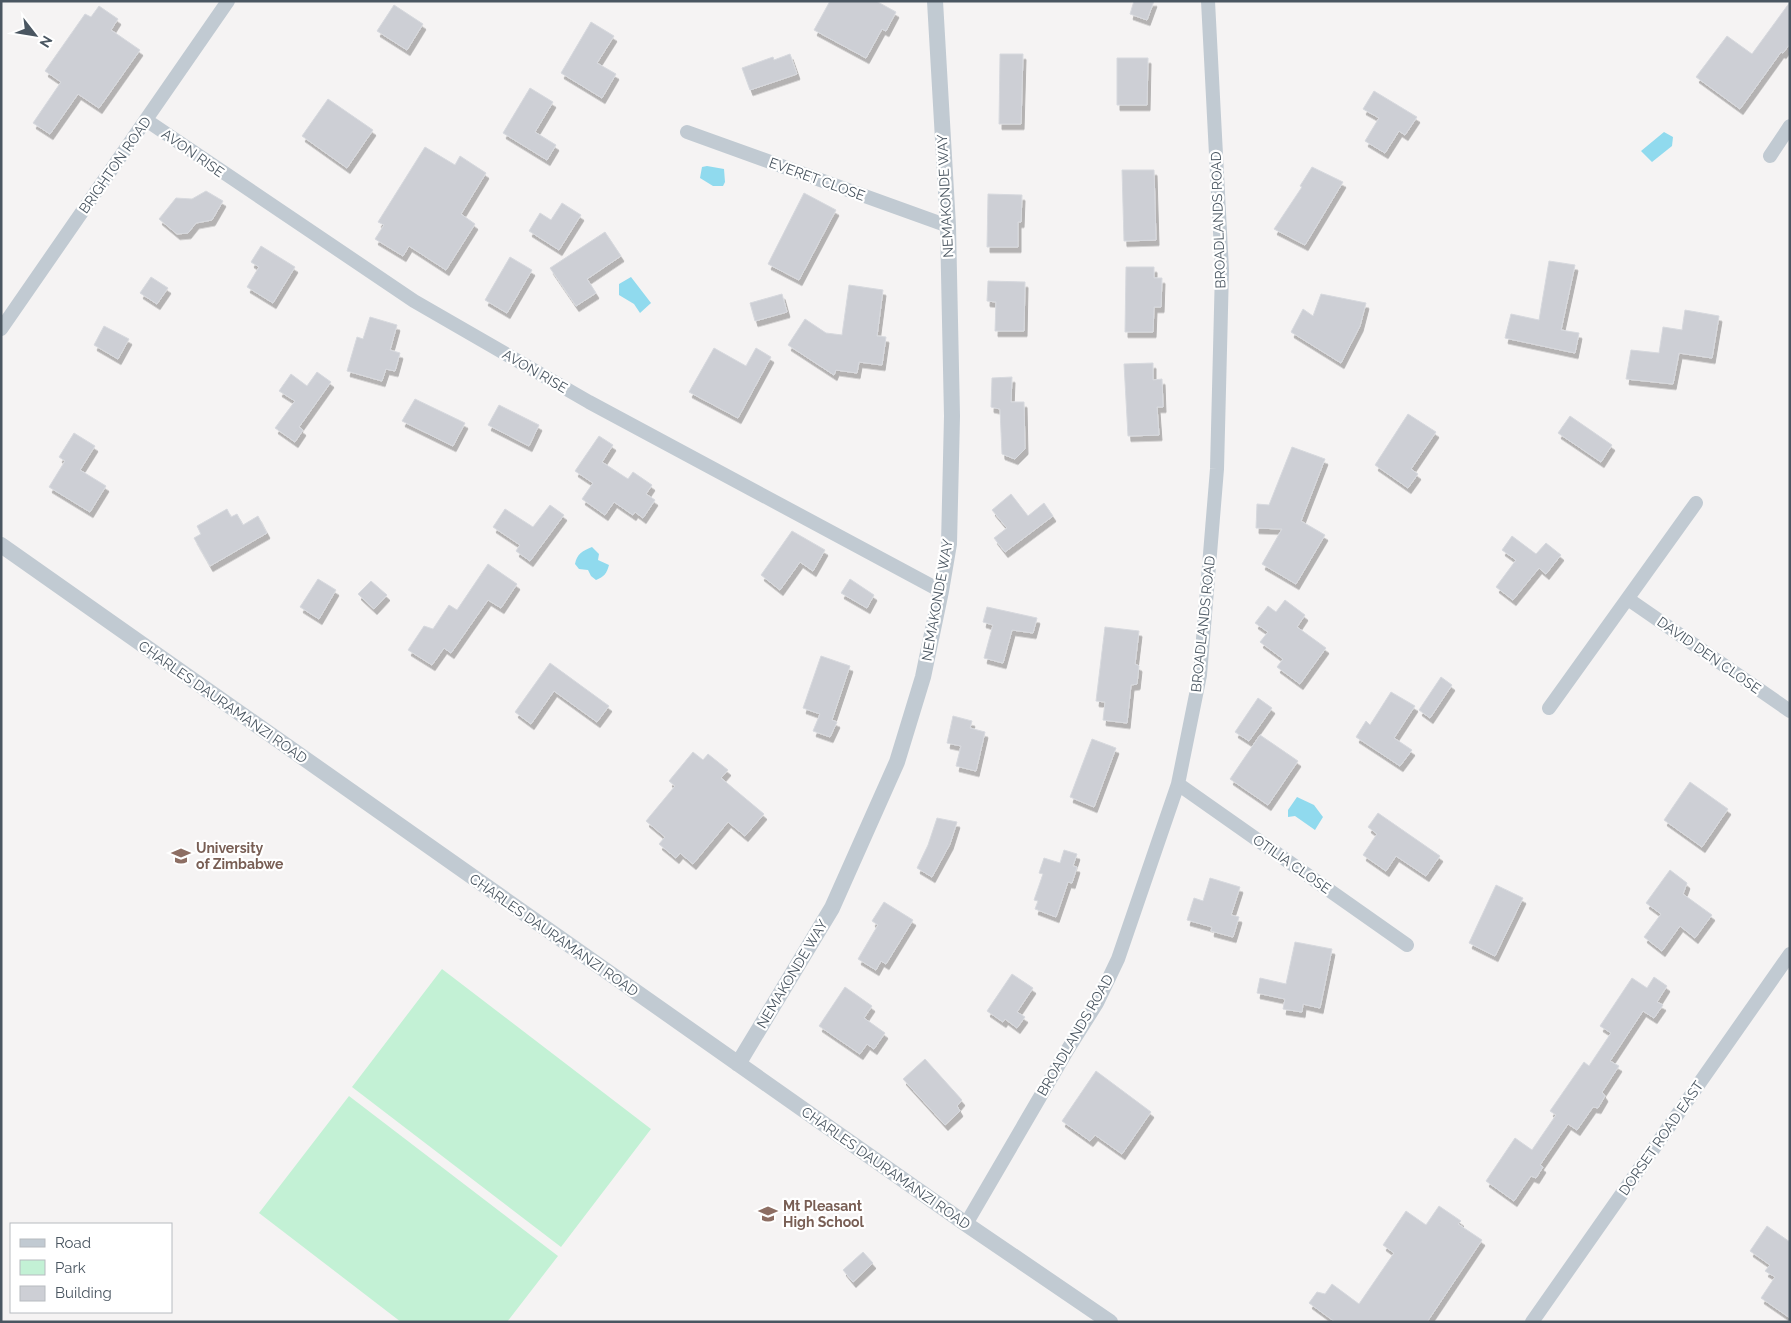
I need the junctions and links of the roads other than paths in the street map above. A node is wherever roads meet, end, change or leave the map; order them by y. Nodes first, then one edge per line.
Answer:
1 (228, 1) edge
2 (934, 1) edge
3 (1208, 1) edge
4 (146, 120) junction
5 (1790, 126) edge
6 (687, 132) dead end
7 (1770, 156) dead end
8 (948, 226) junction
9 (1, 329) edge
10 (1696, 503) dead end
11 (1, 545) edge
12 (941, 591) junction
13 (1628, 599) junction
14 (1549, 708) dead end
15 (1790, 711) edge
16 (1178, 784) junction
17 (1407, 944) dead end
18 (1790, 954) edge
19 (738, 1064) junction
20 (966, 1224) junction
21 (1110, 1322) edge
22 (1532, 1322) edge

1 - 4 street, BRIGHTON ROAD
2 - 8 street, NEMAKONDE WAY
3 - 16 street, BROADLANDS ROAD
4 - 9 street, BRIGHTON ROAD
4 - 12 street, AVON RISE
5 - 7 street
6 - 8 street, EVERET CLOSE
8 - 12 street, NEMAKONDE WAY
10 - 13 street
11 - 19 street, CHARLES DAURAMANZI ROAD
12 - 19 street, NEMAKONDE WAY
13 - 14 street
13 - 15 street, DAVID DEN CLOSE
16 - 17 street, OTILIA CLOSE
16 - 20 street, BROADLANDS ROAD
18 - 22 street, DORSET ROAD EAST
19 - 20 street, CHARLES DAURAMANZI ROAD
20 - 21 street, CHARLES DAURAMANZI ROAD

